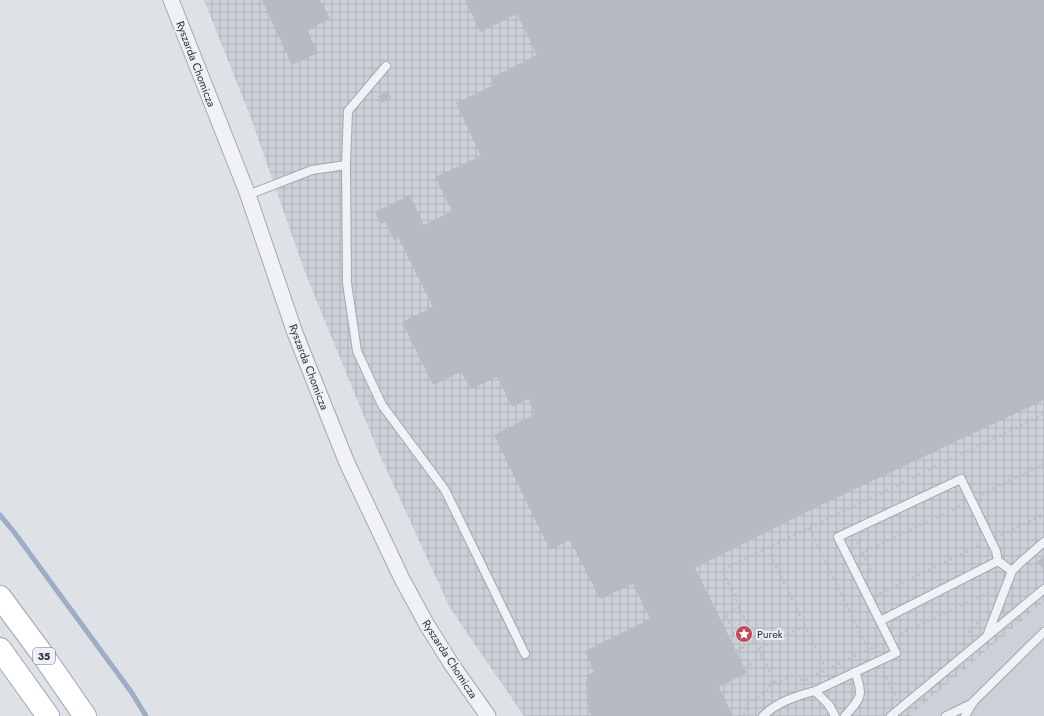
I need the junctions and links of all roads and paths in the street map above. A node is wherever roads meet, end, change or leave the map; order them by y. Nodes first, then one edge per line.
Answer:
1 (171, 0) edge
2 (386, 66) dead end
3 (346, 165) junction
4 (248, 195) junction
5 (1044, 414) edge
6 (1044, 464) edge
7 (971, 501) junction
8 (1044, 514) edge
9 (809, 528) junction
10 (991, 541) junction
11 (1044, 542) edge
12 (770, 554) dead end
13 (849, 560) junction
14 (998, 561) junction
15 (1012, 572) junction
16 (1044, 589) edge
17 (0, 597) edge
18 (990, 597) dead end
19 (868, 599) junction
20 (740, 607) junction
21 (880, 621) junction
22 (979, 621) dead end
23 (805, 626) junction
24 (1044, 632) edge
25 (964, 637) dead end
26 (986, 637) junction
27 (889, 640) junction
28 (756, 641) junction
29 (742, 648) junction
30 (760, 648) junction
31 (870, 648) junction
32 (0, 649) edge
33 (736, 651) dead end
34 (525, 654) dead end
35 (764, 657) junction
36 (878, 661) junction
37 (744, 668) dead end
38 (826, 669) junction
39 (855, 672) junction
40 (775, 683) junction
41 (902, 690) dead end
42 (815, 692) junction
43 (973, 702) junction
44 (48, 716) edge
45 (85, 716) edge
46 (488, 716) edge
47 (744, 716) edge
48 (763, 716) edge
49 (835, 716) edge
50 (845, 716) edge
51 (891, 716) edge
52 (946, 716) edge
53 (965, 716) edge

1 - 4 street, Ryszarda Chomicza
2 - 3 lane
3 - 4 lane
3 - 34 lane
4 - 46 street, Ryszarda Chomicza
5 - 9 path
6 - 7 path
7 - 10 lane
7 - 13 path
7 - 13 lane
8 - 10 path
9 - 20 path
9 - 31 path
10 - 14 lane
10 - 19 path
11 - 15 lane
12 - 23 path
13 - 19 lane
14 - 15 lane
14 - 21 lane
15 - 26 lane
16 - 26 lane
17 - 45 main road, 35
18 - 27 path
19 - 21 lane
20 - 28 path
20 - 29 path
21 - 27 lane
22 - 25 path
23 - 30 path
23 - 38 path
24 - 43 lane
26 - 51 lane
27 - 31 path
27 - 36 lane
28 - 29 path
28 - 30 path
29 - 33 path
30 - 35 path
31 - 36 path
31 - 38 path
32 - 44 main road
35 - 37 path
35 - 40 path
36 - 39 lane
36 - 41 path
38 - 40 path
39 - 42 lane
39 - 50 lane
40 - 47 path
42 - 48 lane
42 - 49 lane
43 - 52 lane
43 - 53 lane

